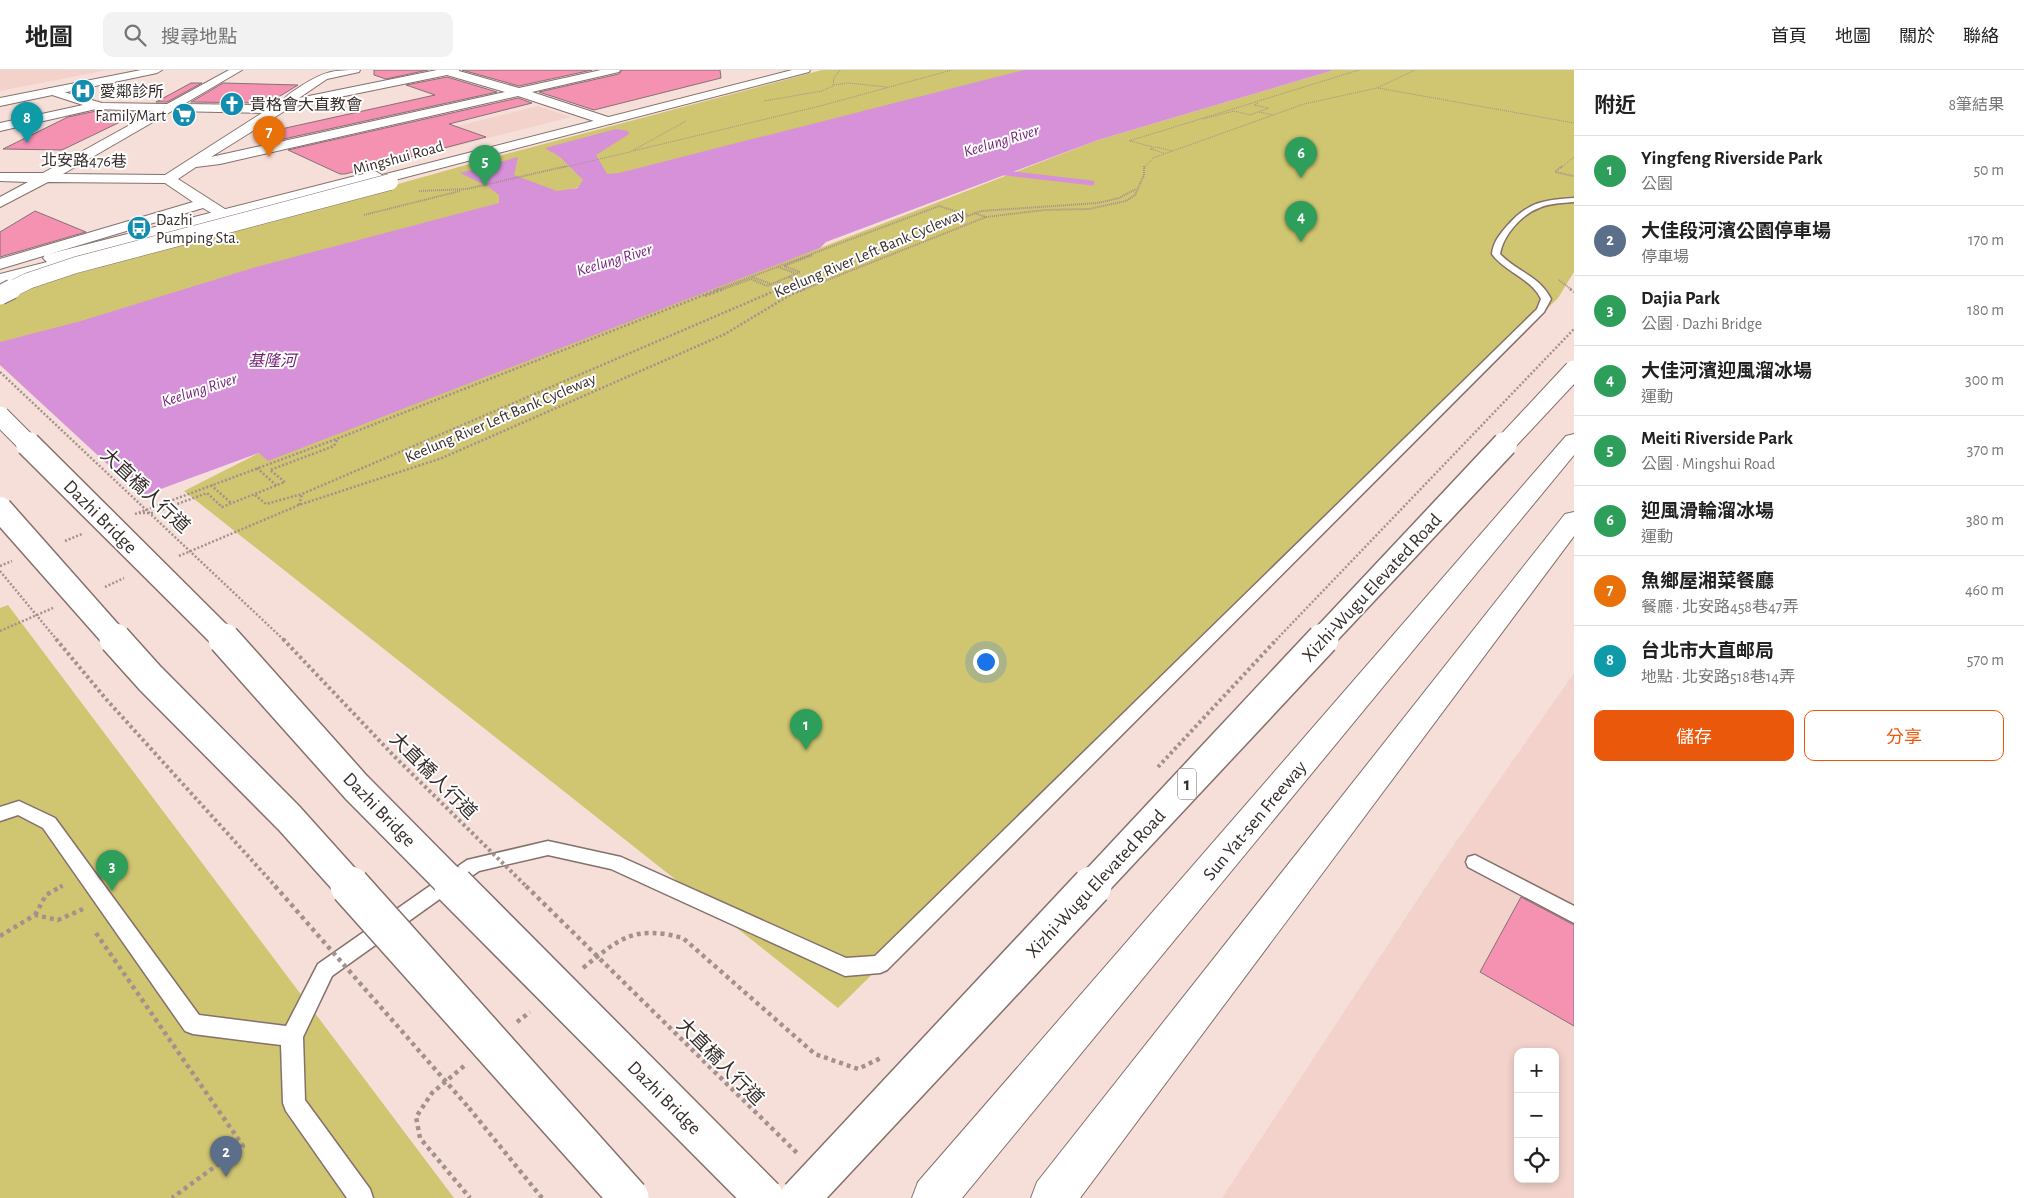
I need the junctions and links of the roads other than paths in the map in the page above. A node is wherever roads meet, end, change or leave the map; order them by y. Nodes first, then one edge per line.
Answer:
1 (134, 70) edge
2 (157, 70) edge
3 (237, 70) edge
4 (355, 70) edge
5 (447, 70) edge
6 (615, 70) edge
7 (781, 70) edge
8 (805, 70) edge
9 (50, 91) junction
10 (519, 92) junction
11 (0, 97) edge
12 (0, 102) edge
13 (683, 102) junction
14 (96, 106) junction
15 (280, 107) junction
16 (168, 108) junction
17 (602, 119) junction
18 (36, 120) junction
19 (0, 127) edge
20 (0, 140) edge
21 (192, 163) junction
22 (0, 177) edge
23 (46, 177) junction
24 (168, 179) junction
25 (1574, 200) edge
26 (0, 203) edge
27 (206, 203) junction
28 (223, 214) junction
29 (0, 264) edge
30 (0, 271) edge
31 (0, 279) edge
32 (0, 295) edge
33 (1574, 370) edge
34 (0, 416) edge
35 (1574, 441) edge
36 (0, 509) edge
37 (1574, 519) edge
38 (0, 814) edge
39 (1475, 862) dead end
40 (1574, 915) edge
41 (292, 1037) junction
42 (361, 1198) edge
43 (629, 1198) edge
44 (764, 1198) edge
45 (800, 1198) edge
46 (934, 1198) edge
47 (1053, 1198) edge

1 - 11 main road
2 - 9 main road
3 - 16 main road
4 - 15 main road
5 - 10 main road
5 - 15 main road
6 - 10 main road
7 - 17 main road, Mingshui Road
8 - 13 main road, Mingshui Road
9 - 12 main road
9 - 14 main road
10 - 17 main road
10 - 21 main road
13 - 17 main road, Mingshui Road
13 - 32 main road, bridge
14 - 16 main road
14 - 18 main road
15 - 16 main road
15 - 21 main road
16 - 23 main road
17 - 28 main road, Mingshui Road
17 - 31 main road, Mingshui Road
18 - 19 main road
18 - 20 main road
21 - 24 main road
22 - 23 main road, 北安路476巷
23 - 24 main road, 北安路476巷
23 - 26 main road
24 - 27 main road
25 - 41 lane
27 - 28 main road
27 - 29 main road
28 - 30 main road, Mingshui Road
33 - 45 main road, Xizhi-Wugu Elevated Road / 1, bridge
34 - 44 main road, Dazhi Bridge, bridge
35 - 46 main road, Sun Yat-sen Freeway
36 - 43 main road, bridge
37 - 47 main road
38 - 41 lane
39 - 40 lane
41 - 42 lane

